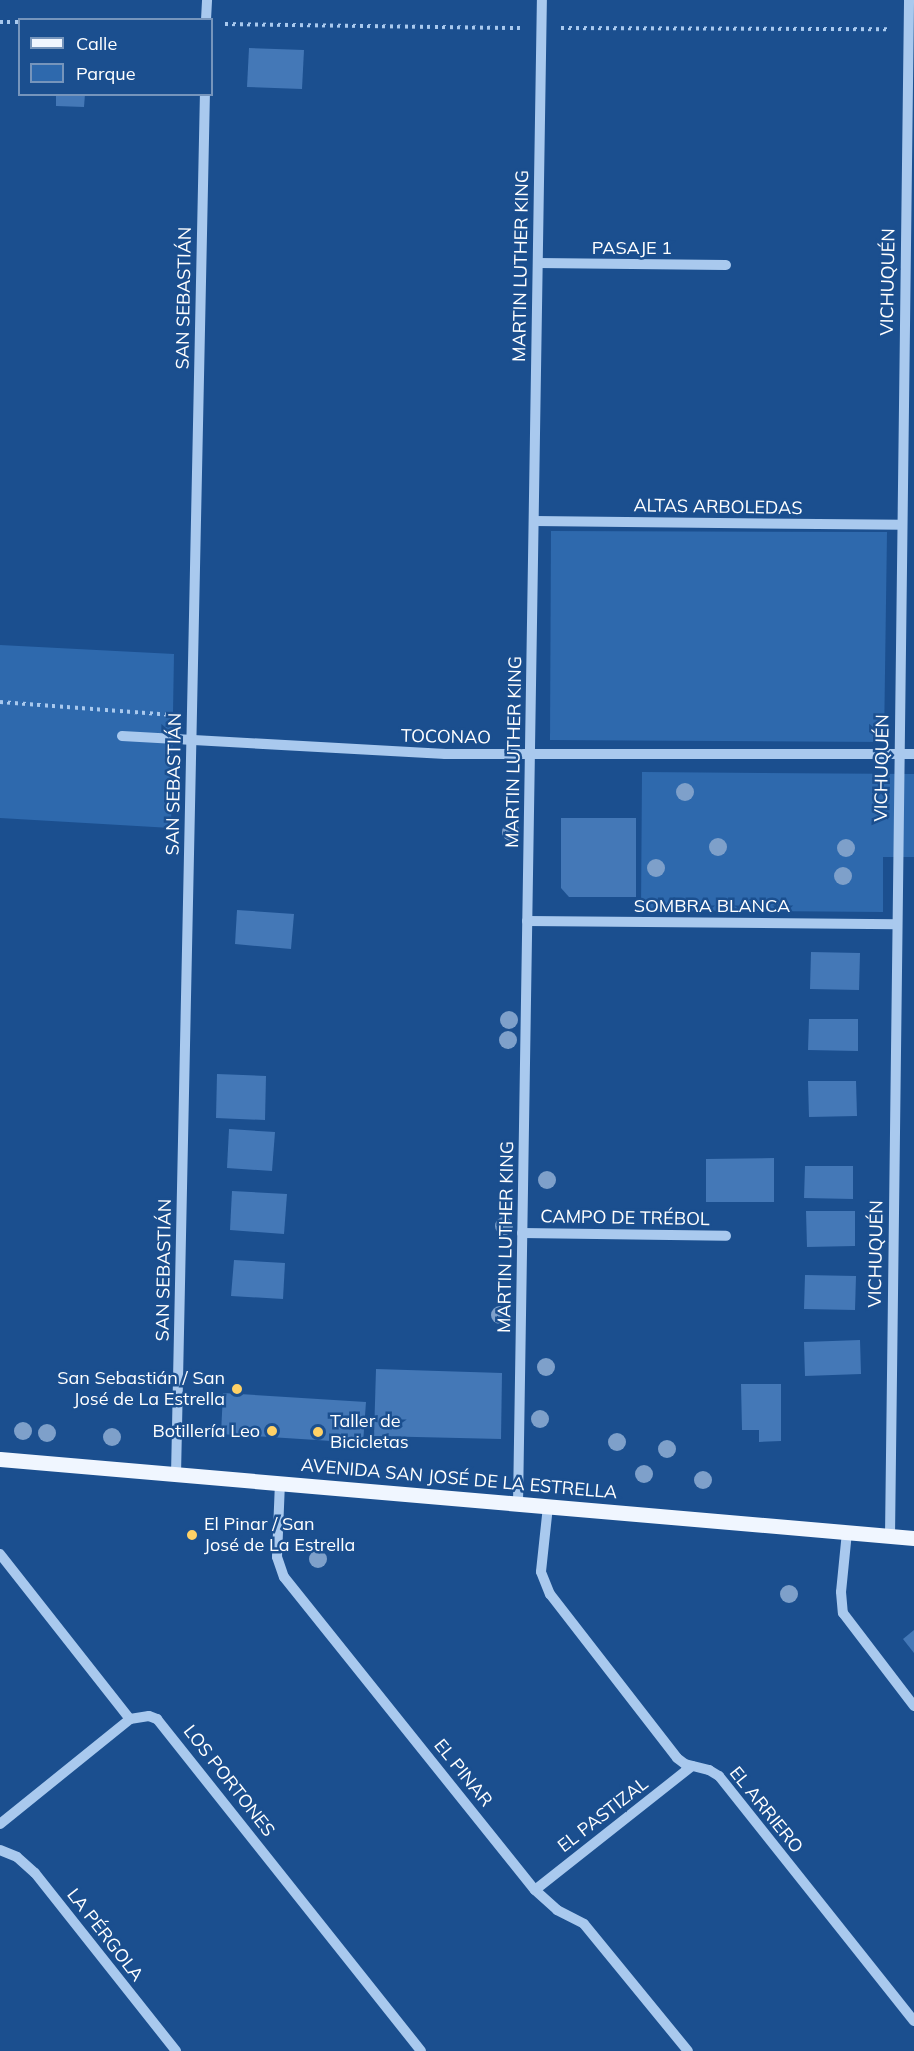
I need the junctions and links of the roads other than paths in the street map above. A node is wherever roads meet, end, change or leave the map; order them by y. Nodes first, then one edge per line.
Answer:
1 (207, 0) edge
2 (542, 0) edge
3 (909, 0) edge
4 (206, 18) edge
5 (205, 96) edge
6 (538, 263) junction
7 (726, 265) dead end
8 (534, 521) junction
9 (902, 525) junction
10 (122, 736) dead end
11 (191, 740) junction
12 (899, 754) junction
13 (914, 754) edge
14 (530, 756) junction
15 (527, 921) junction
16 (897, 924) junction
17 (522, 1233) junction
18 (726, 1236) dead end
19 (0, 1459) edge
20 (176, 1474) junction
21 (280, 1482) junction
22 (518, 1504) junction
23 (548, 1506) junction
24 (847, 1532) junction
25 (890, 1536) junction
26 (914, 1538) edge
27 (0, 1554) edge
28 (914, 1706) edge
29 (130, 1719) junction
30 (692, 1766) junction
31 (0, 1824) edge
32 (0, 1850) edge
33 (534, 1890) junction
34 (914, 2021) edge
35 (176, 2051) edge
36 (421, 2051) edge
37 (688, 2051) edge

1 - 4 street
2 - 6 street, MARTIN LUTHER KING
3 - 9 street, VICHUQUÉN
5 - 11 street, SAN SEBASTIÁN
6 - 7 street, PASAJE 1
6 - 8 street, MARTIN LUTHER KING
8 - 9 street, ALTAS ARBOLEDAS
8 - 14 street, MARTIN LUTHER KING
9 - 12 street, VICHUQUÉN
10 - 11 street, TOCONAO
11 - 14 street, TOCONAO
11 - 20 street, SAN SEBASTIÁN
12 - 13 street, TOCONAO
12 - 14 street, TOCONAO
12 - 16 street, VICHUQUÉN
14 - 15 street, MARTIN LUTHER KING
15 - 16 street, SOMBRA BLANCA
15 - 17 street, MARTIN LUTHER KING
16 - 25 street, VICHUQUÉN
17 - 18 street, CAMPO DE TRÉBOL
17 - 22 street, MARTIN LUTHER KING
19 - 20 main road, AVENIDA SAN JOSÉ DE LA ESTRELLA
20 - 21 main road, AVENIDA SAN JOSÉ DE LA ESTRELLA
21 - 22 main road, AVENIDA SAN JOSÉ DE LA ESTRELLA
21 - 33 street, EL PINAR
22 - 23 main road, AVENIDA SAN JOSÉ DE LA ESTRELLA
23 - 24 main road, AVENIDA SAN JOSÉ DE LA ESTRELLA
23 - 30 street, EL ARRIERO
24 - 25 main road, AVENIDA SAN JOSÉ DE LA ESTRELLA
24 - 28 street
25 - 26 main road, AVENIDA SAN JOSÉ DE LA ESTRELLA
27 - 29 street
29 - 31 street
29 - 36 street, LOS PORTONES
30 - 33 street, EL PASTIZAL
30 - 34 street, EL ARRIERO
32 - 35 street, LA PÉRGOLA
33 - 37 street, EL PINAR

